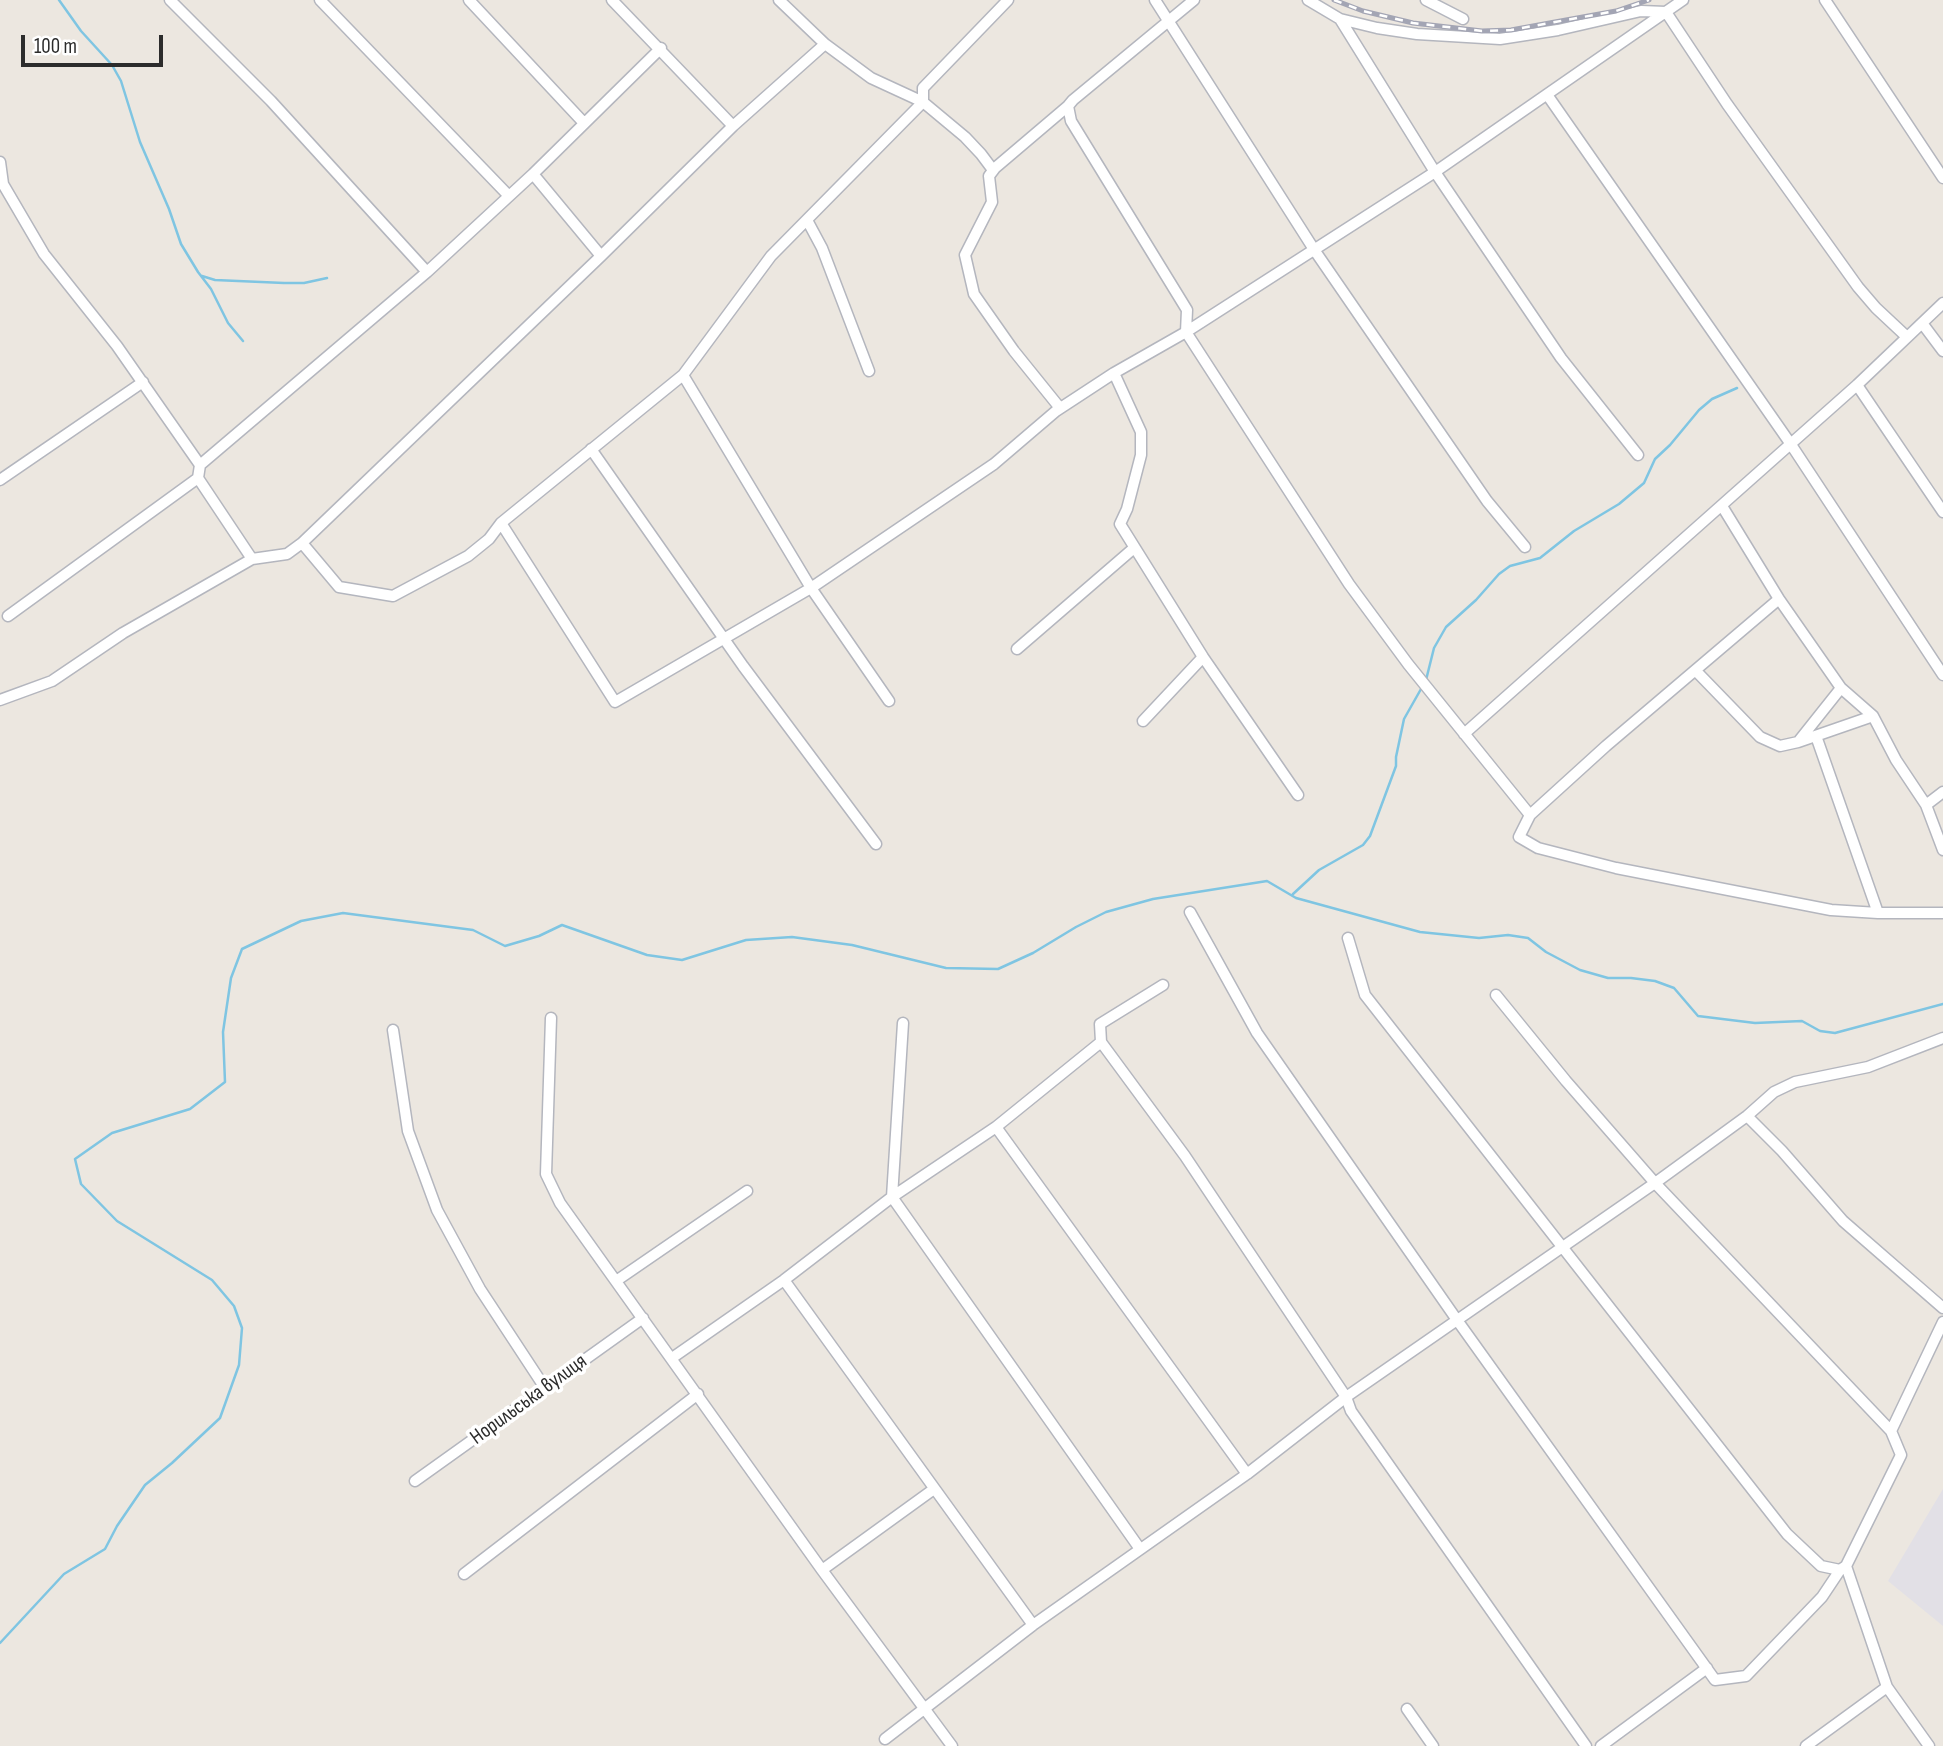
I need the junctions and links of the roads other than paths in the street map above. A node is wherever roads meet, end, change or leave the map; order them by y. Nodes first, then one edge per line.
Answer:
1 (170, 0) edge
2 (320, 0) edge
3 (469, 0) edge
4 (612, 0) edge
5 (779, 0) edge
6 (1008, 0) edge
7 (1156, 0) edge
8 (1194, 0) edge
9 (1308, 0) edge
10 (1426, 0) edge
11 (1683, 0) edge
12 (1825, 0) edge
13 (1666, 12) junction
14 (1340, 19) junction
15 (1464, 19) dead end
16 (1170, 21) junction
17 (825, 44) junction
18 (661, 48) junction
19 (1548, 96) junction
20 (923, 102) junction
21 (1068, 106) junction
22 (584, 123) junction
23 (733, 126) junction
24 (0, 162) edge
25 (993, 170) junction
26 (1435, 172) junction
27 (533, 174) junction
28 (1943, 178) edge
29 (509, 196) junction
30 (807, 220) junction
31 (1315, 251) junction
32 (601, 256) junction
33 (427, 272) junction
34 (1943, 303) edge
35 (1922, 323) junction
36 (1186, 332) junction
37 (1908, 337) junction
38 (1943, 351) edge
39 (869, 371) dead end
40 (1114, 373) junction
41 (683, 376) junction
42 (143, 382) junction
43 (1857, 385) junction
44 (1060, 408) junction
45 (1790, 443) junction
46 (591, 449) junction
47 (1638, 455) dead end
48 (200, 465) junction
49 (198, 478) junction
50 (0, 481) edge
51 (1722, 506) junction
52 (1943, 512) edge
53 (501, 523) junction
54 (302, 542) junction
55 (1525, 547) dead end
56 (1134, 548) junction
57 (252, 559) junction
58 (811, 588) junction
59 (1779, 599) junction
60 (8, 616) dead end
61 (724, 638) junction
62 (1017, 649) dead end
63 (1203, 657) junction
64 (1696, 671) junction
65 (1943, 675) edge
66 (1841, 688) junction
67 (0, 700) edge
68 (889, 701) dead end
69 (1873, 716) junction
70 (1143, 721) dead end
71 (1464, 734) junction
72 (1816, 736) junction
73 (1798, 742) junction
74 (1943, 792) edge
75 (1298, 796) dead end
76 (1926, 806) junction
77 (1530, 815) junction
78 (876, 844) dead end
79 (1943, 850) edge
80 (1190, 912) dead end
81 (1878, 913) junction
82 (1943, 913) edge
83 (1349, 938) dead end
84 (1163, 985) dead end
85 (1496, 995) dead end
86 (551, 1018) dead end
87 (903, 1023) dead end
88 (393, 1030) dead end
89 (1943, 1038) edge
90 (1101, 1042) junction
91 (1747, 1116) junction
92 (996, 1126) junction
93 (1655, 1183) junction
94 (747, 1191) dead end
95 (892, 1197) junction
96 (1564, 1247) junction
97 (784, 1280) junction
98 (616, 1281) junction
99 (1943, 1308) edge
100 (643, 1318) junction
101 (1457, 1320) junction
102 (1943, 1322) edge
103 (672, 1358) junction
104 (545, 1388) junction
105 (698, 1394) junction
106 (1346, 1397) junction
107 (1891, 1431) junction
108 (1247, 1474) junction
109 (415, 1481) dead end
110 (934, 1489) junction
111 (1140, 1549) junction
112 (1843, 1568) junction
113 (822, 1570) junction
114 (464, 1574) dead end
115 (1033, 1625) junction
116 (1707, 1668) junction
117 (1887, 1686) junction
118 (924, 1709) junction
119 (1407, 1709) dead end
120 (885, 1739) dead end
121 (952, 1746) edge
122 (1433, 1746) edge
123 (1586, 1746) edge
124 (1601, 1746) edge
125 (1806, 1746) edge
126 (1929, 1746) edge

1 - 33 street
2 - 29 street
3 - 22 street
4 - 18 street
5 - 17 street
6 - 20 street
7 - 16 street
8 - 16 street
9 - 14 street
10 - 15 street
11 - 13 street
12 - 28 street
13 - 14 street
13 - 19 street
13 - 37 street
14 - 26 street
16 - 21 street
16 - 31 street
17 - 20 street
17 - 23 street
18 - 22 street
18 - 23 street
19 - 26 street
19 - 45 street
20 - 25 street
20 - 30 street
21 - 25 street
21 - 36 street
22 - 27 street
23 - 32 street
24 - 42 street
25 - 44 street
26 - 31 street
26 - 47 street
27 - 29 street
27 - 32 street
29 - 33 street
30 - 39 street
30 - 41 street
31 - 36 street
31 - 55 street
32 - 54 street
33 - 48 street
34 - 35 street
35 - 37 street
35 - 38 street
36 - 40 street
36 - 71 street
37 - 43 street
40 - 44 street
40 - 56 street
41 - 46 street
41 - 58 street
42 - 48 street
42 - 50 street
43 - 45 street
43 - 52 street
44 - 58 street
45 - 51 street
45 - 65 street
46 - 53 street
46 - 61 street
48 - 49 street
49 - 57 street
49 - 60 street
51 - 59 street
51 - 71 street
53 - 54 street
53 - 61 street
54 - 57 street
56 - 62 street
56 - 63 street
57 - 67 street
58 - 61 street
58 - 68 street
59 - 64 street
59 - 66 street
61 - 78 street
63 - 70 street
63 - 75 street
64 - 73 street
64 - 77 street
66 - 69 street
66 - 73 street
69 - 72 street
69 - 76 street
71 - 77 street
72 - 73 street
72 - 81 street
74 - 76 street
76 - 79 street
77 - 81 street
80 - 101 street
81 - 82 street
83 - 96 street
84 - 90 street
85 - 93 street
86 - 98 street
87 - 95 street
88 - 104 street
89 - 91 street
90 - 92 street
90 - 106 street
91 - 93 street
91 - 99 street
92 - 95 street
92 - 108 street
93 - 96 street
93 - 107 street
94 - 98 street
95 - 97 street
95 - 111 street
96 - 101 street
96 - 112 street
97 - 103 street
97 - 110 street
98 - 100 street
100 - 103 street
100 - 104 street, Норильська вулиця
101 - 106 street
101 - 116 street
102 - 107 street
103 - 105 street
104 - 109 street, Норильська вулиця
105 - 113 street
105 - 114 street
106 - 108 street
106 - 123 street
107 - 112 street
108 - 111 street
110 - 113 street
110 - 115 street
111 - 115 street
112 - 116 street
112 - 117 street
113 - 118 street
115 - 118 street
116 - 124 street
117 - 125 street
117 - 126 street
118 - 120 street
118 - 121 street
119 - 122 street

